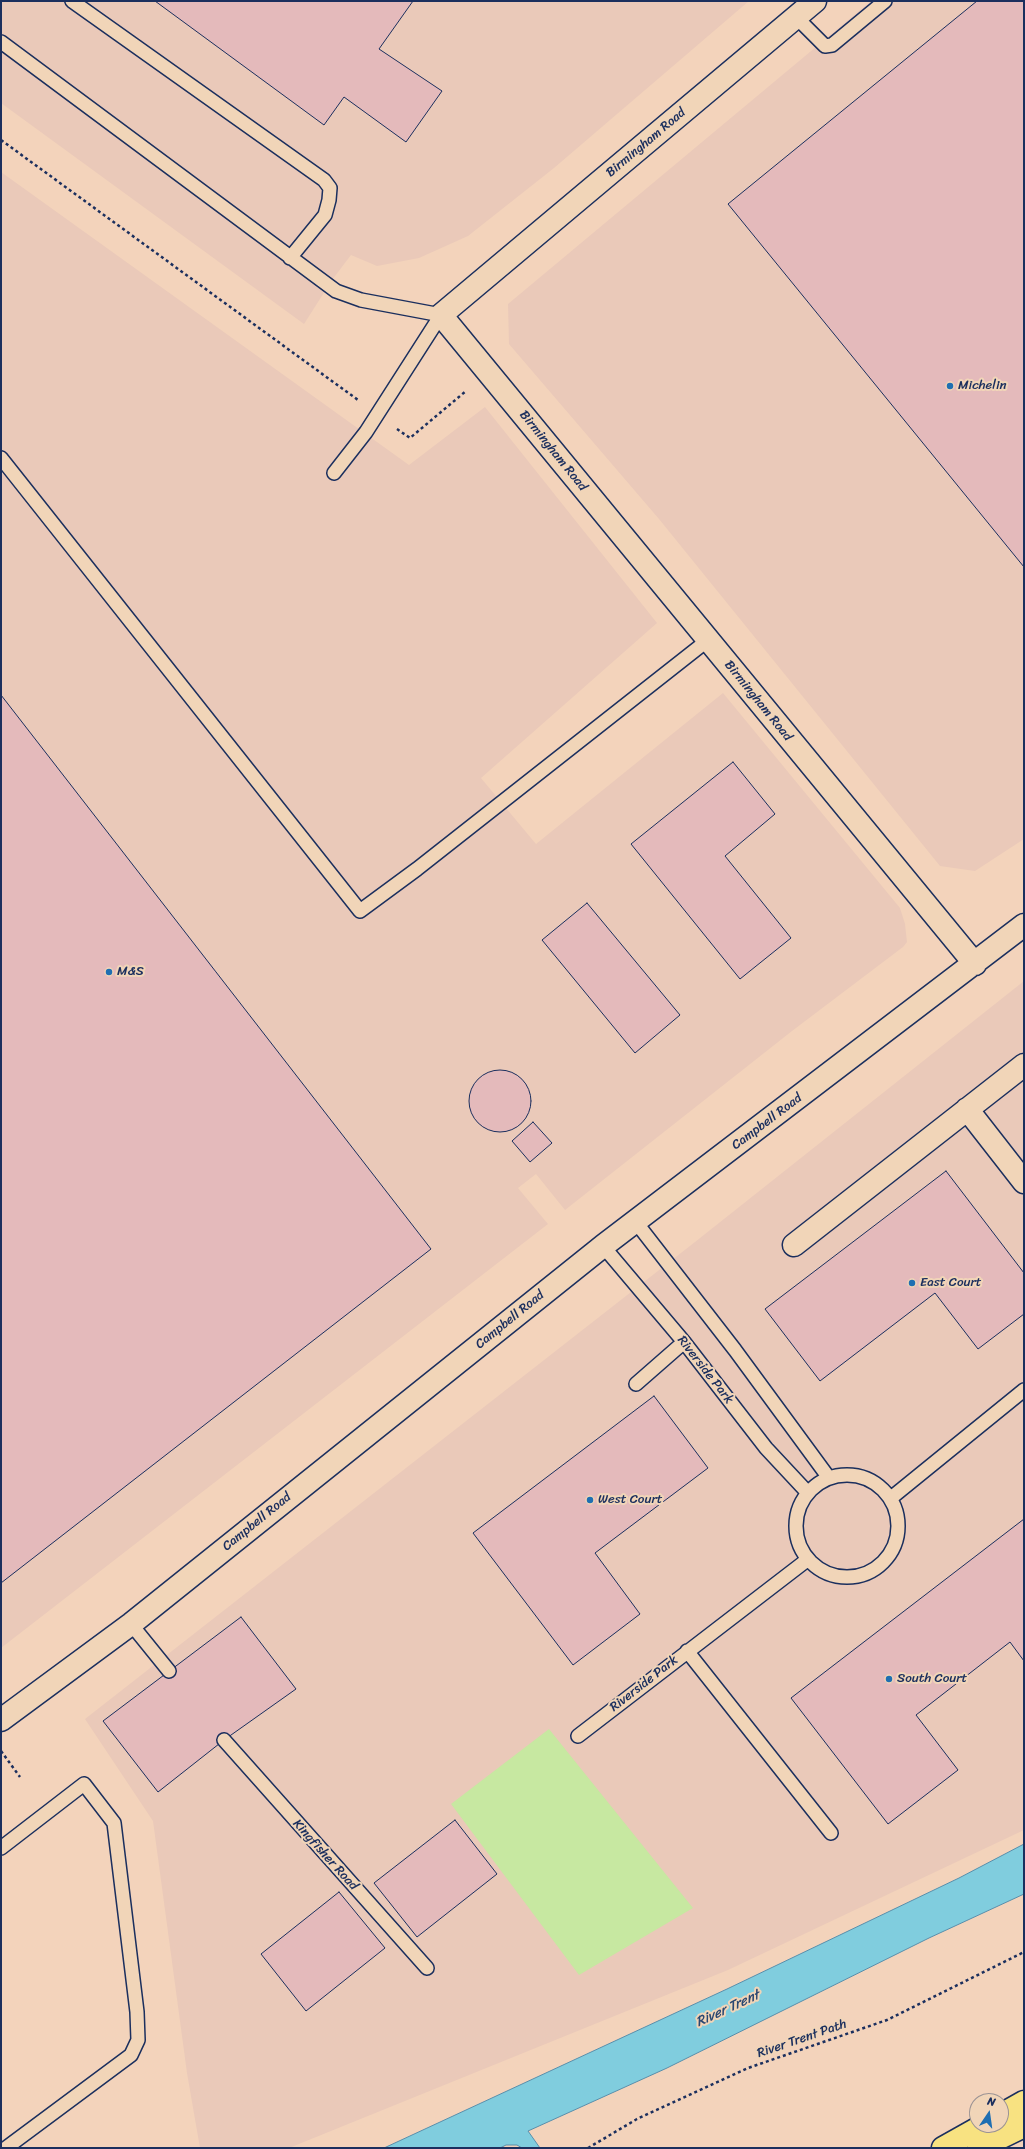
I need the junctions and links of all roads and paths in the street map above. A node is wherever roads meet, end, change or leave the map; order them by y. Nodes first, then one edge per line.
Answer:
1 (72, 1) edge
2 (815, 1) edge
3 (885, 1) edge
4 (796, 17) junction
5 (1, 42) edge
6 (1, 140) edge
7 (290, 258) junction
8 (441, 315) junction
9 (489, 373) junction
10 (378, 414) junction
11 (1, 458) edge
12 (334, 473) dead end
13 (708, 640) junction
14 (1024, 924) edge
15 (975, 964) junction
16 (1024, 1065) edge
17 (967, 1109) junction
18 (1024, 1182) edge
19 (635, 1221) junction
20 (794, 1245) dead end
21 (603, 1246) junction
22 (684, 1342) junction
23 (636, 1384) dead end
24 (1024, 1390) edge
25 (829, 1478) junction
26 (808, 1494) junction
27 (890, 1498) junction
28 (806, 1560) junction
29 (131, 1624) junction
30 (687, 1651) junction
31 (169, 1671) dead end
32 (1, 1720) edge
33 (578, 1736) dead end
34 (224, 1740) dead end
35 (1, 1751) edge
36 (20, 1777) dead end
37 (831, 1833) dead end
38 (1, 1848) edge
39 (1024, 1952) edge
40 (427, 1968) dead end
41 (1024, 2102) edge
42 (1009, 2110) edge
43 (1024, 2126) edge
44 (970, 2133) edge
45 (6, 2148) edge
46 (588, 2148) edge
47 (943, 2148) edge
48 (979, 2148) edge

1 - 7 lane
2 - 4 street, Birmingham Road
3 - 4 lane
4 - 8 street, Birmingham Road
5 - 7 lane
6 - 10 path
7 - 8 lane
8 - 9 street, Birmingham Road
8 - 10 lane
9 - 10 path
9 - 13 street, Birmingham Road
10 - 12 lane
11 - 13 lane
13 - 15 street, Birmingham Road
14 - 15 street, Campbell Road
15 - 19 street, Campbell Road
16 - 17 street
17 - 18 street
17 - 20 street
19 - 21 street, Campbell Road
19 - 25 lane
21 - 22 lane, Riverside Park
21 - 29 street, Campbell Road
22 - 23 lane
22 - 26 lane, Riverside Park
24 - 27 lane
25 - 26 lane
25 - 27 lane
26 - 28 lane
27 - 28 lane
28 - 30 lane, Riverside Park
29 - 31 lane
29 - 32 street, Campbell Road
30 - 33 lane, Riverside Park
30 - 37 lane
34 - 40 lane, Kingfisher Road
35 - 36 path
38 - 45 lane
39 - 46 path, River Trent Path
41 - 42 highway
43 - 48 highway
44 - 47 highway

